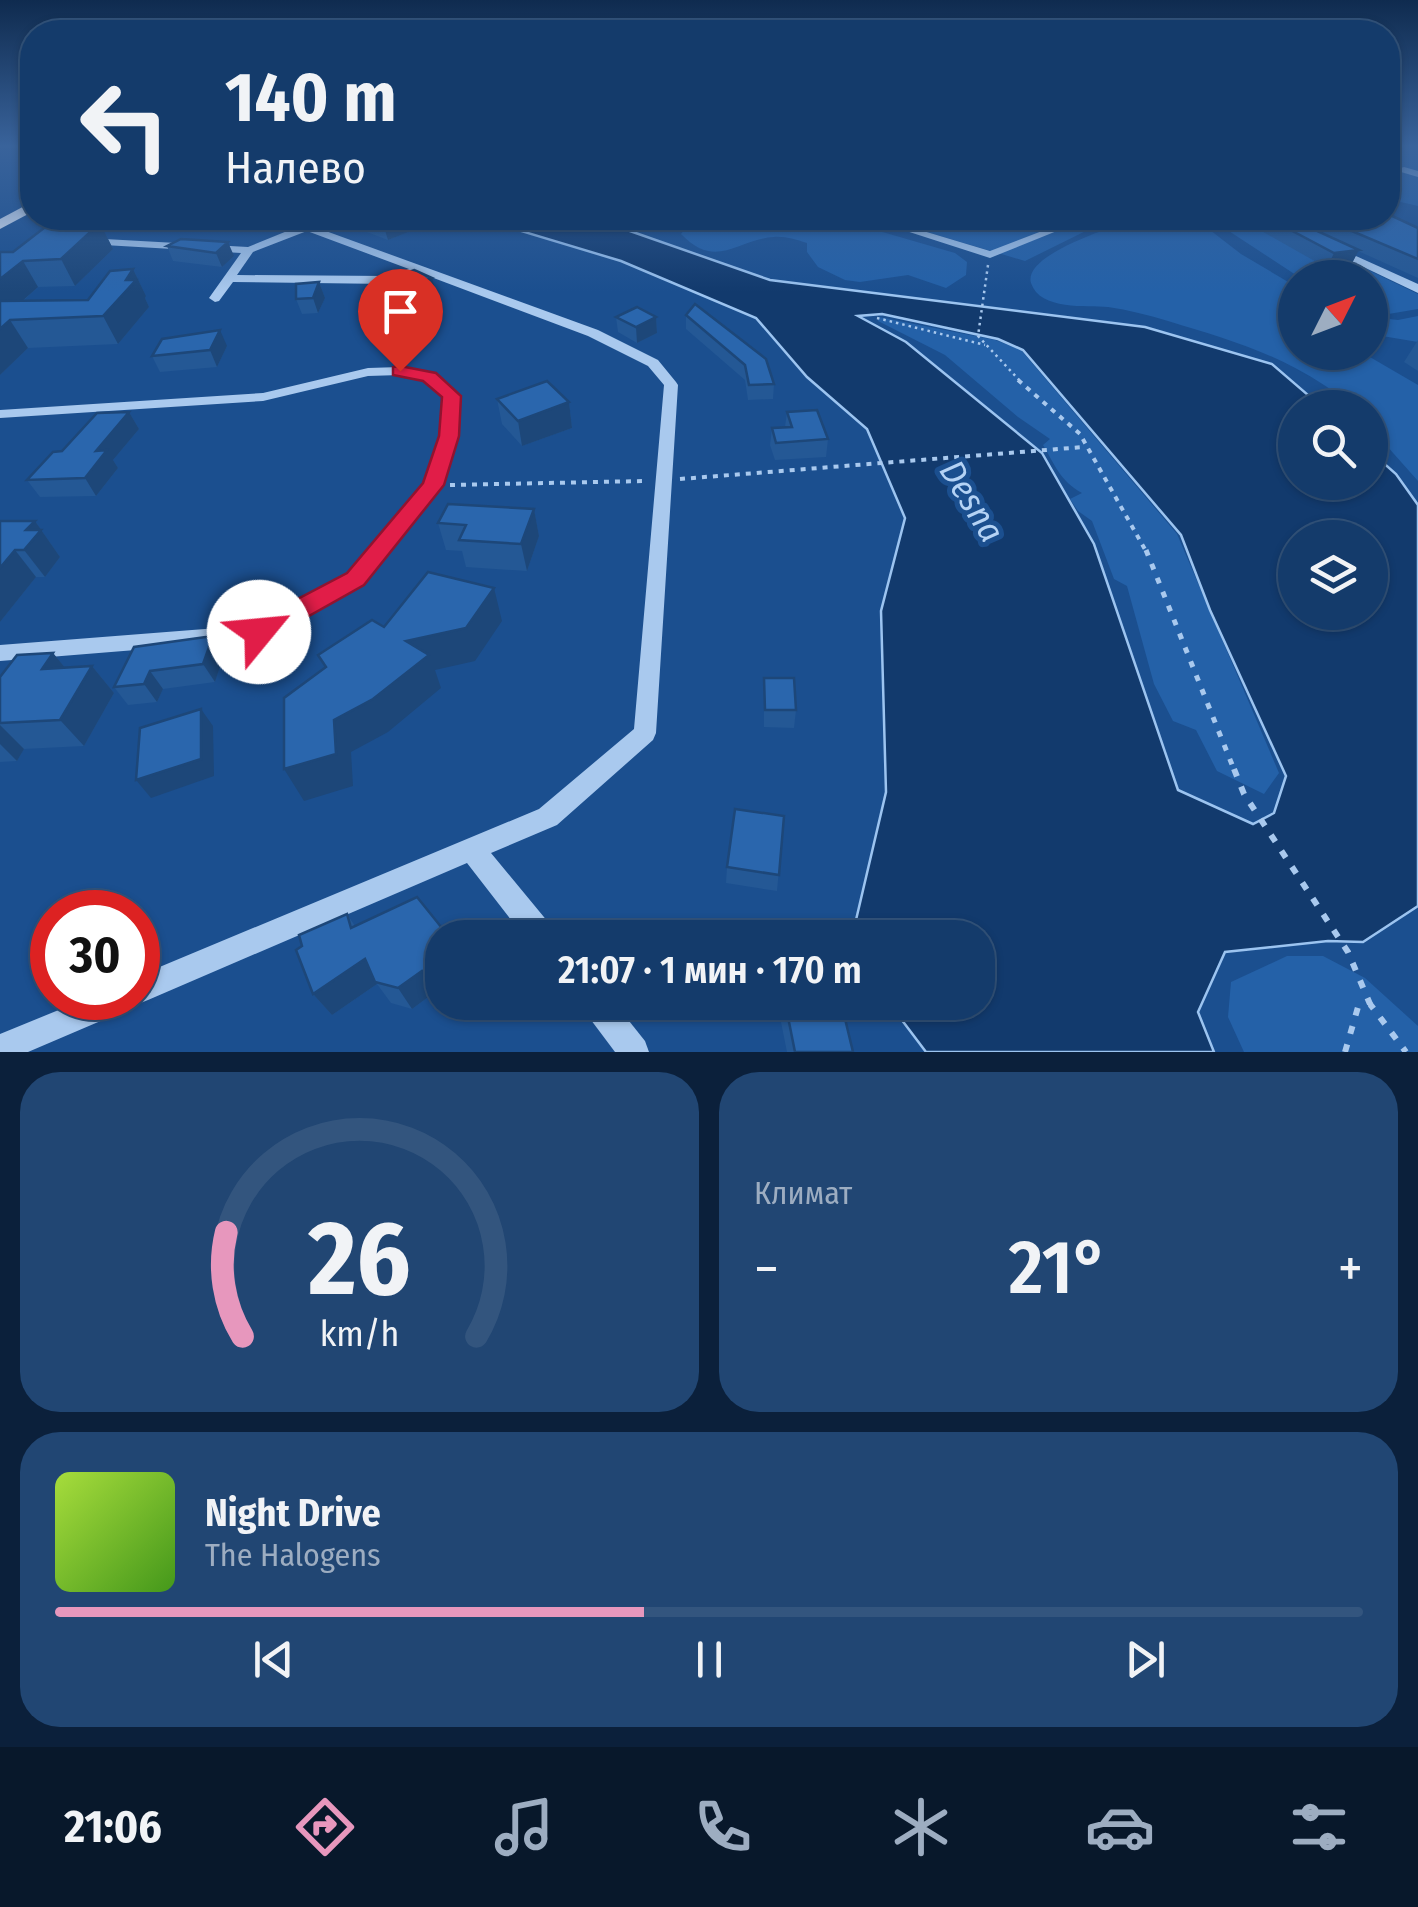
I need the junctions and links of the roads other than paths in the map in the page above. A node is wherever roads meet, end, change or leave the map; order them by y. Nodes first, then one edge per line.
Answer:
1 (300, 230) edge
2 (316, 230) edge
3 (910, 230) edge
4 (1054, 230) edge
5 (72, 240) edge
6 (1318, 241) edge
7 (249, 250) junction
8 (420, 268) junction
9 (229, 278) junction
10 (1418, 289) edge
11 (215, 298) dead end
12 (0, 414) edge
13 (0, 653) edge
14 (471, 848) junction
15 (528, 920) edge
16 (160, 981) edge
17 (69, 1020) edge
18 (609, 1020) edge
19 (0, 1049) edge
20 (634, 1052) edge

1 - 7 street
2 - 8 street
3 - 4 street
5 - 7 street
6 - 10 street
7 - 9 street
8 - 9 street
8 - 14 street
9 - 11 street
12 - 13 street
14 - 15 street
14 - 16 street
17 - 19 street
18 - 20 street

